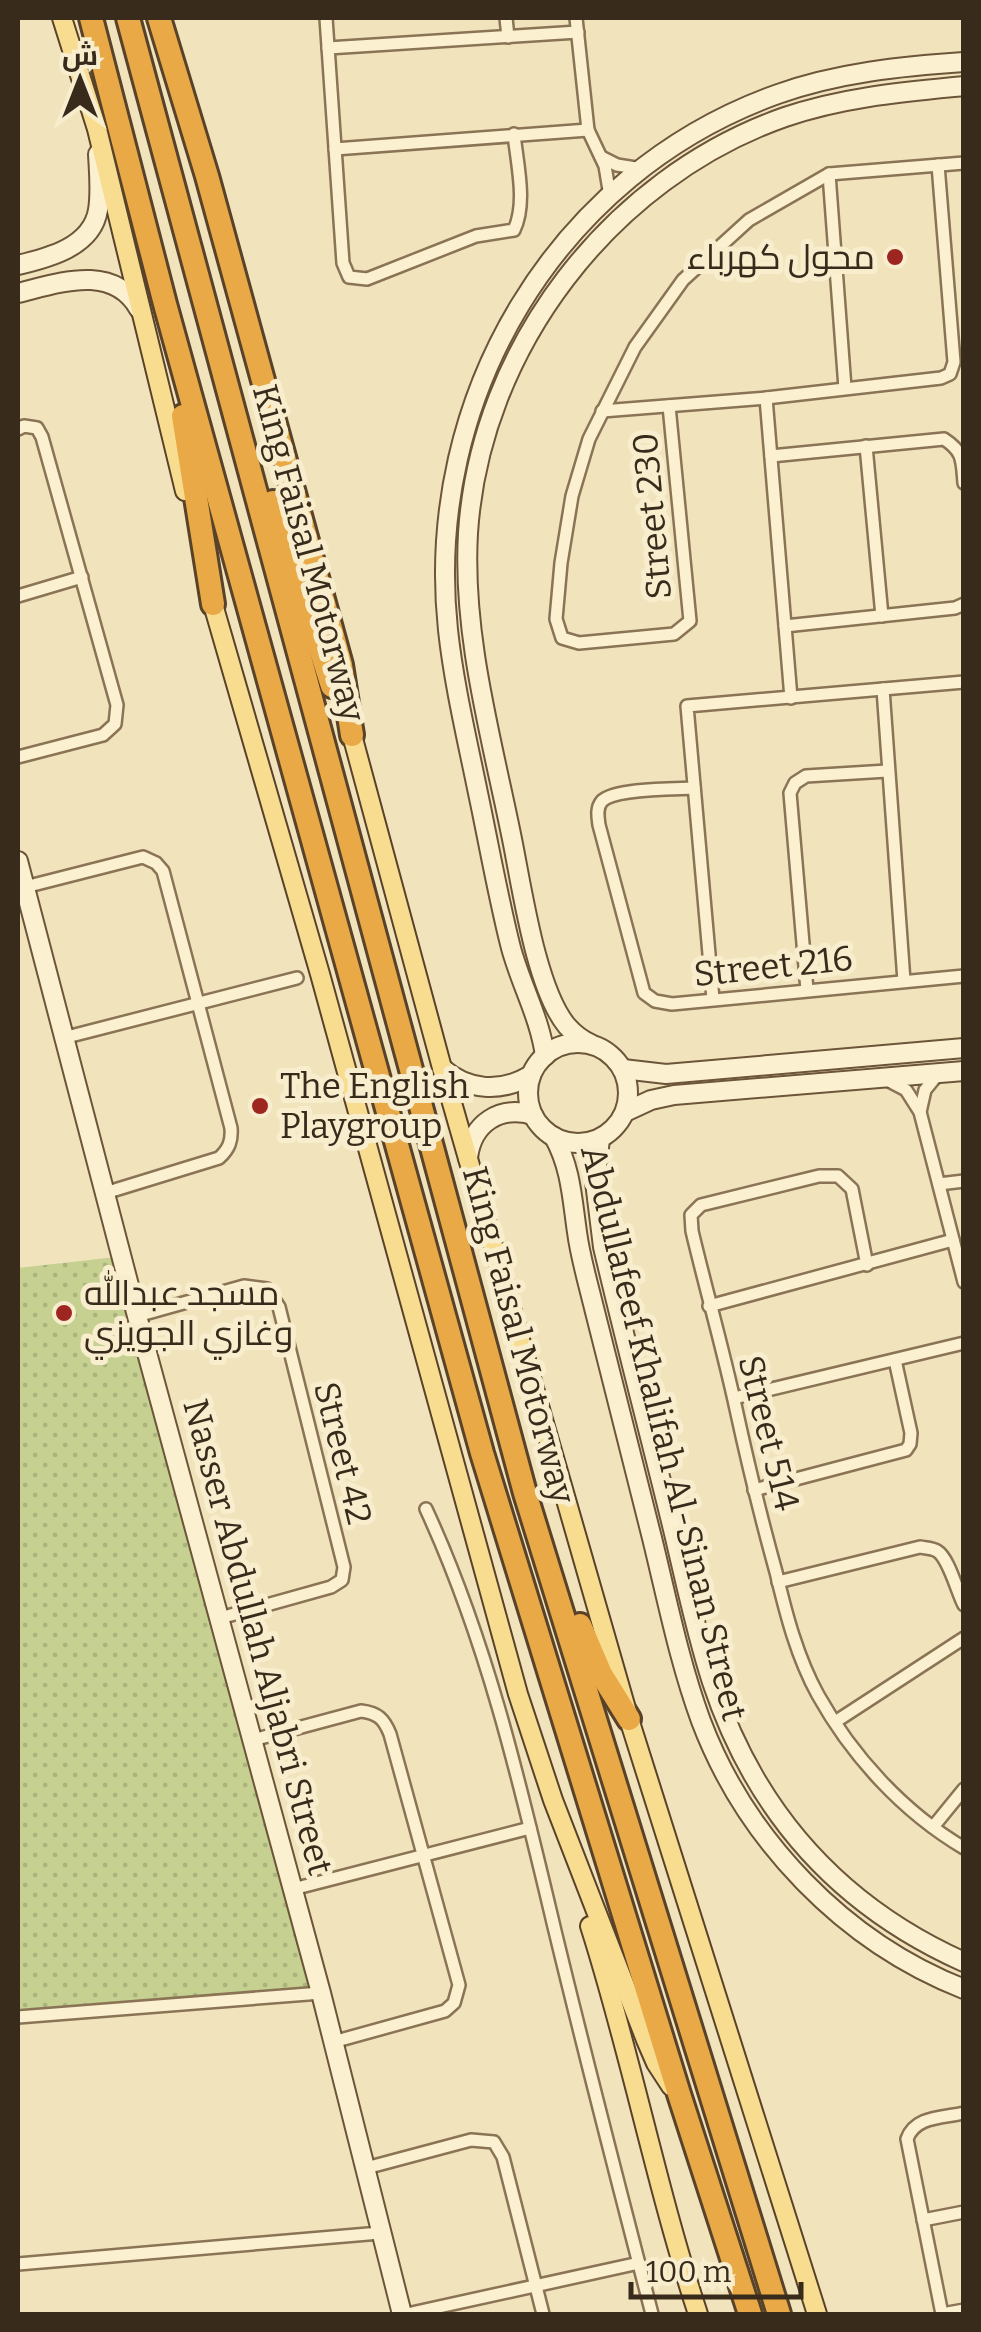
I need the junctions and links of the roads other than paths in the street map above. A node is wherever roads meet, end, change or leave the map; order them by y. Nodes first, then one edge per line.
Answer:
1 (62, 18) edge
2 (90, 18) edge
3 (128, 18) edge
4 (159, 18) edge
5 (326, 18) edge
6 (506, 18) edge
7 (576, 18) edge
8 (578, 32) junction
9 (508, 38) junction
10 (328, 48) junction
11 (964, 62) edge
12 (964, 86) edge
13 (98, 129) junction
14 (588, 130) junction
15 (514, 134) junction
16 (335, 149) junction
17 (601, 157) junction
18 (964, 163) edge
19 (938, 165) junction
20 (642, 169) junction
21 (829, 174) junction
22 (610, 196) junction
23 (18, 265) edge
24 (18, 293) edge
25 (165, 304) junction
26 (142, 314) junction
27 (223, 368) junction
28 (845, 388) junction
29 (766, 398) junction
30 (669, 406) junction
31 (602, 411) junction
32 (18, 428) edge
33 (866, 446) junction
34 (771, 456) junction
35 (964, 483) edge
36 (82, 577) junction
37 (18, 596) edge
38 (213, 604) junction
39 (964, 604) edge
40 (882, 616) junction
41 (786, 626) junction
42 (964, 682) edge
43 (883, 689) junction
44 (791, 698) junction
45 (352, 735) junction
46 (18, 757) edge
47 (887, 771) junction
48 (694, 788) junction
49 (18, 860) edge
50 (25, 887) junction
51 (964, 976) edge
52 (297, 978) dead end
53 (904, 981) junction
54 (807, 990) junction
55 (713, 1000) junction
56 (198, 1004) junction
57 (64, 1038) junction
58 (591, 1044) junction
59 (964, 1048) edge
60 (545, 1056) junction
61 (442, 1068) junction
62 (623, 1069) junction
63 (964, 1071) edge
64 (939, 1073) junction
65 (531, 1076) junction
66 (883, 1078) junction
67 (625, 1112) junction
68 (920, 1112) junction
69 (533, 1115) junction
70 (554, 1137) junction
71 (600, 1139) junction
72 (468, 1158) junction
73 (964, 1182) edge
74 (939, 1184) junction
75 (105, 1193) junction
76 (953, 1240) junction
77 (867, 1264) junction
78 (964, 1282) edge
79 (710, 1306) junction
80 (138, 1316) junction
81 (964, 1343) edge
82 (895, 1360) junction
83 (734, 1398) junction
84 (754, 1490) junction
85 (525, 1494) junction
86 (426, 1510) dead end
87 (652, 1538) junction
88 (778, 1582) junction
89 (964, 1605) edge
90 (692, 1608) junction
91 (220, 1618) junction
92 (964, 1638) edge
93 (629, 1720) junction
94 (835, 1722) junction
95 (253, 1740) junction
96 (964, 1789) edge
97 (934, 1827) junction
98 (530, 1828) junction
99 (964, 1848) edge
100 (573, 1852) junction
101 (423, 1856) junction
102 (293, 1890) junction
103 (964, 1962) edge
104 (964, 1989) edge
105 (321, 1993) junction
106 (18, 2017) edge
107 (334, 2042) junction
108 (680, 2094) junction
109 (964, 2114) edge
110 (366, 2168) junction
111 (964, 2212) edge
112 (923, 2220) junction
113 (380, 2233) junction
114 (639, 2263) junction
115 (18, 2264) edge
116 (534, 2285) junction
117 (964, 2310) edge
118 (405, 2314) edge
119 (542, 2314) edge
120 (652, 2314) edge
121 (698, 2314) edge
122 (750, 2314) edge
123 (779, 2314) edge
124 (817, 2314) edge
125 (942, 2314) edge

1 - 13 main road, King Faisal Motorway
2 - 25 highway, King Faisal Motorway
3 - 27 highway, King Faisal Motorway
4 - 45 highway
5 - 10 street
6 - 9 street
7 - 8 street
8 - 9 street
8 - 14 street
9 - 10 street
10 - 16 street
11 - 20 street
12 - 58 street
13 - 23 street
13 - 26 main road, King Faisal Motorway
14 - 15 street
14 - 17 street
15 - 16 street
15 - 16 street
17 - 20 street
17 - 22 street
18 - 19 street, Street 230
19 - 21 street, Street 230
19 - 28 street
20 - 22 street
21 - 28 street
21 - 31 street, Street 230
22 - 60 street
24 - 26 street
25 - 38 highway
25 - 108 highway, King Faisal Motorway
26 - 38 main road, King Faisal Motorway
27 - 45 highway
27 - 85 highway, King Faisal Motorway
28 - 29 street
29 - 30 street
29 - 34 street
30 - 31 street
30 - 31 street, Street 230
32 - 36 street
33 - 34 street
33 - 35 street
33 - 40 street
34 - 41 street
36 - 37 street
36 - 46 street
38 - 100 main road, King Faisal Motorway
39 - 40 street
40 - 41 street
41 - 44 street
42 - 43 street
43 - 44 street
43 - 47 street
44 - 48 street
45 - 61 main road, King Faisal Motorway
47 - 53 street
47 - 54 street
48 - 55 street
48 - 55 street, Street 216
49 - 50 street, Nasser Abdullah Aljabri Street
50 - 56 street
50 - 57 street, Nasser Abdullah Aljabri Street
51 - 53 street, Street 216
52 - 56 street
53 - 54 street, Street 216
54 - 55 street, Street 216
56 - 57 street
56 - 75 street
57 - 75 street, Nasser Abdullah Aljabri Street
58 - 60 street
58 - 62 street
59 - 62 street
60 - 65 street
61 - 65 street
61 - 72 main road, King Faisal Motorway
62 - 67 street
63 - 64 street
64 - 66 street
64 - 68 street
65 - 69 street
66 - 67 street
66 - 68 street
67 - 71 street
68 - 74 street
69 - 70 street
69 - 72 street
70 - 71 street
70 - 87 street, Abdullafeef Khalifah Al-Sinan Street
71 - 90 street, Abdullafeef Khalifah Al-Sinan Street
72 - 93 main road, King Faisal Motorway
73 - 74 street
74 - 76 street
75 - 80 street, Nasser Abdullah Aljabri Street
76 - 77 street
76 - 78 street
77 - 79 street
77 - 79 street, Street 514
79 - 83 street, Street 514
80 - 91 street, Nasser Abdullah Aljabri Street
80 - 91 street, Street 42
81 - 82 street
82 - 83 street
82 - 84 street
83 - 84 street, Street 514
84 - 88 street, Street 514
85 - 93 highway
85 - 123 highway, King Faisal Motorway
86 - 98 street
87 - 90 street
87 - 104 street, Abdullafeef Khalifah Al-Sinan Street
88 - 89 street
88 - 94 street, Street 514
90 - 103 street, Abdullafeef Khalifah Al-Sinan Street
91 - 95 street, Nasser Abdullah Aljabri Street
92 - 94 street
93 - 124 main road, King Faisal Motorway
94 - 97 street, Street 514
95 - 101 street
95 - 102 street, Nasser Abdullah Aljabri Street
96 - 97 street
97 - 99 street, Street 514
98 - 101 street
98 - 114 street
100 - 108 main road, King Faisal Motorway
100 - 121 main road
101 - 102 street
101 - 107 street
102 - 105 street, Nasser Abdullah Aljabri Street
105 - 106 street
105 - 107 street, Nasser Abdullah Aljabri Street
107 - 110 street, Nasser Abdullah Aljabri Street
108 - 122 highway, King Faisal Motorway
109 - 112 street
110 - 113 street, Nasser Abdullah Aljabri Street
110 - 116 street
111 - 112 street
112 - 125 street
113 - 115 street
113 - 118 street, Nasser Abdullah Aljabri Street
114 - 116 street
114 - 120 street
116 - 118 street
116 - 119 street
117 - 125 street

